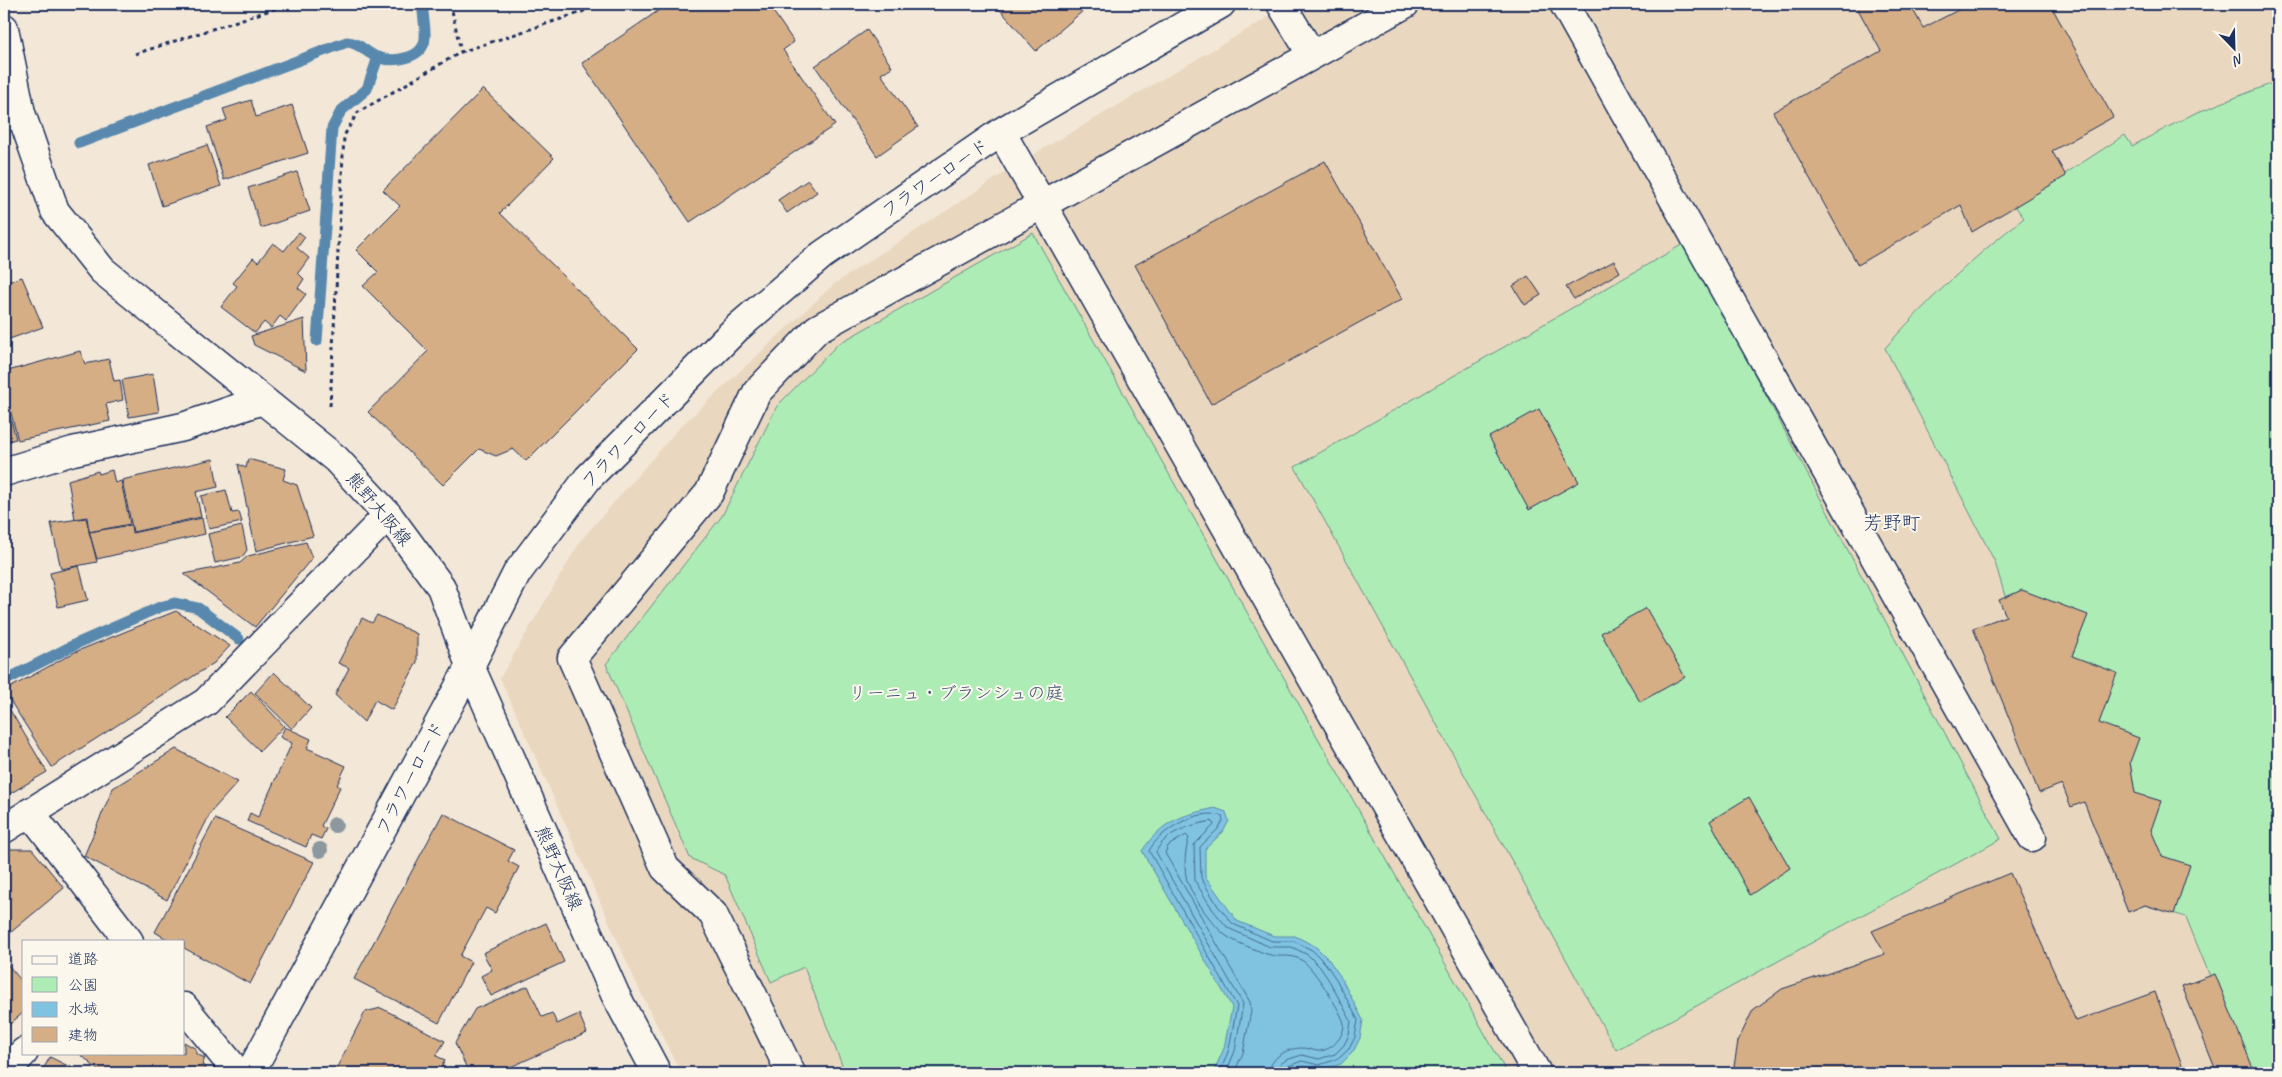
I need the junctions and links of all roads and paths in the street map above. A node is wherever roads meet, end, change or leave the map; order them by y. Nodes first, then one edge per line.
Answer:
1 (289, 4) edge
2 (453, 4) edge
3 (596, 4) edge
4 (1281, 4) edge
5 (1405, 4) edge
6 (1564, 4) edge
7 (1214, 6) edge
8 (4, 28) edge
9 (461, 52) junction
10 (135, 54) dead end
11 (1312, 56) junction
12 (12, 115) edge
13 (1002, 132) junction
14 (1043, 205) junction
15 (262, 400) junction
16 (330, 406) dead end
17 (4, 472) edge
18 (388, 515) junction
19 (470, 666) junction
20 (30, 812) junction
21 (4, 828) edge
22 (2032, 837) dead end
23 (128, 940) edge
24 (185, 1008) edge
25 (22, 1054) edge
26 (5, 1073) edge
27 (238, 1073) edge
28 (250, 1073) edge
29 (657, 1073) edge
30 (791, 1073) edge
31 (1536, 1073) edge

1 - 10 path
2 - 9 path
3 - 9 path
4 - 11 street
5 - 11 street
6 - 22 street
7 - 13 street, フラワーロード
8 - 12 street, 熊野大阪線
9 - 16 path
11 - 14 street
12 - 15 street, 熊野大阪線
13 - 14 street
13 - 19 street, フラワーロード
14 - 30 street
14 - 31 street
15 - 17 street
15 - 18 street, 熊野大阪線
18 - 19 street, 熊野大阪線
18 - 20 street
19 - 28 street, フラワーロード
19 - 29 street, 熊野大阪線
20 - 21 street
20 - 23 street
24 - 27 street
25 - 26 street

